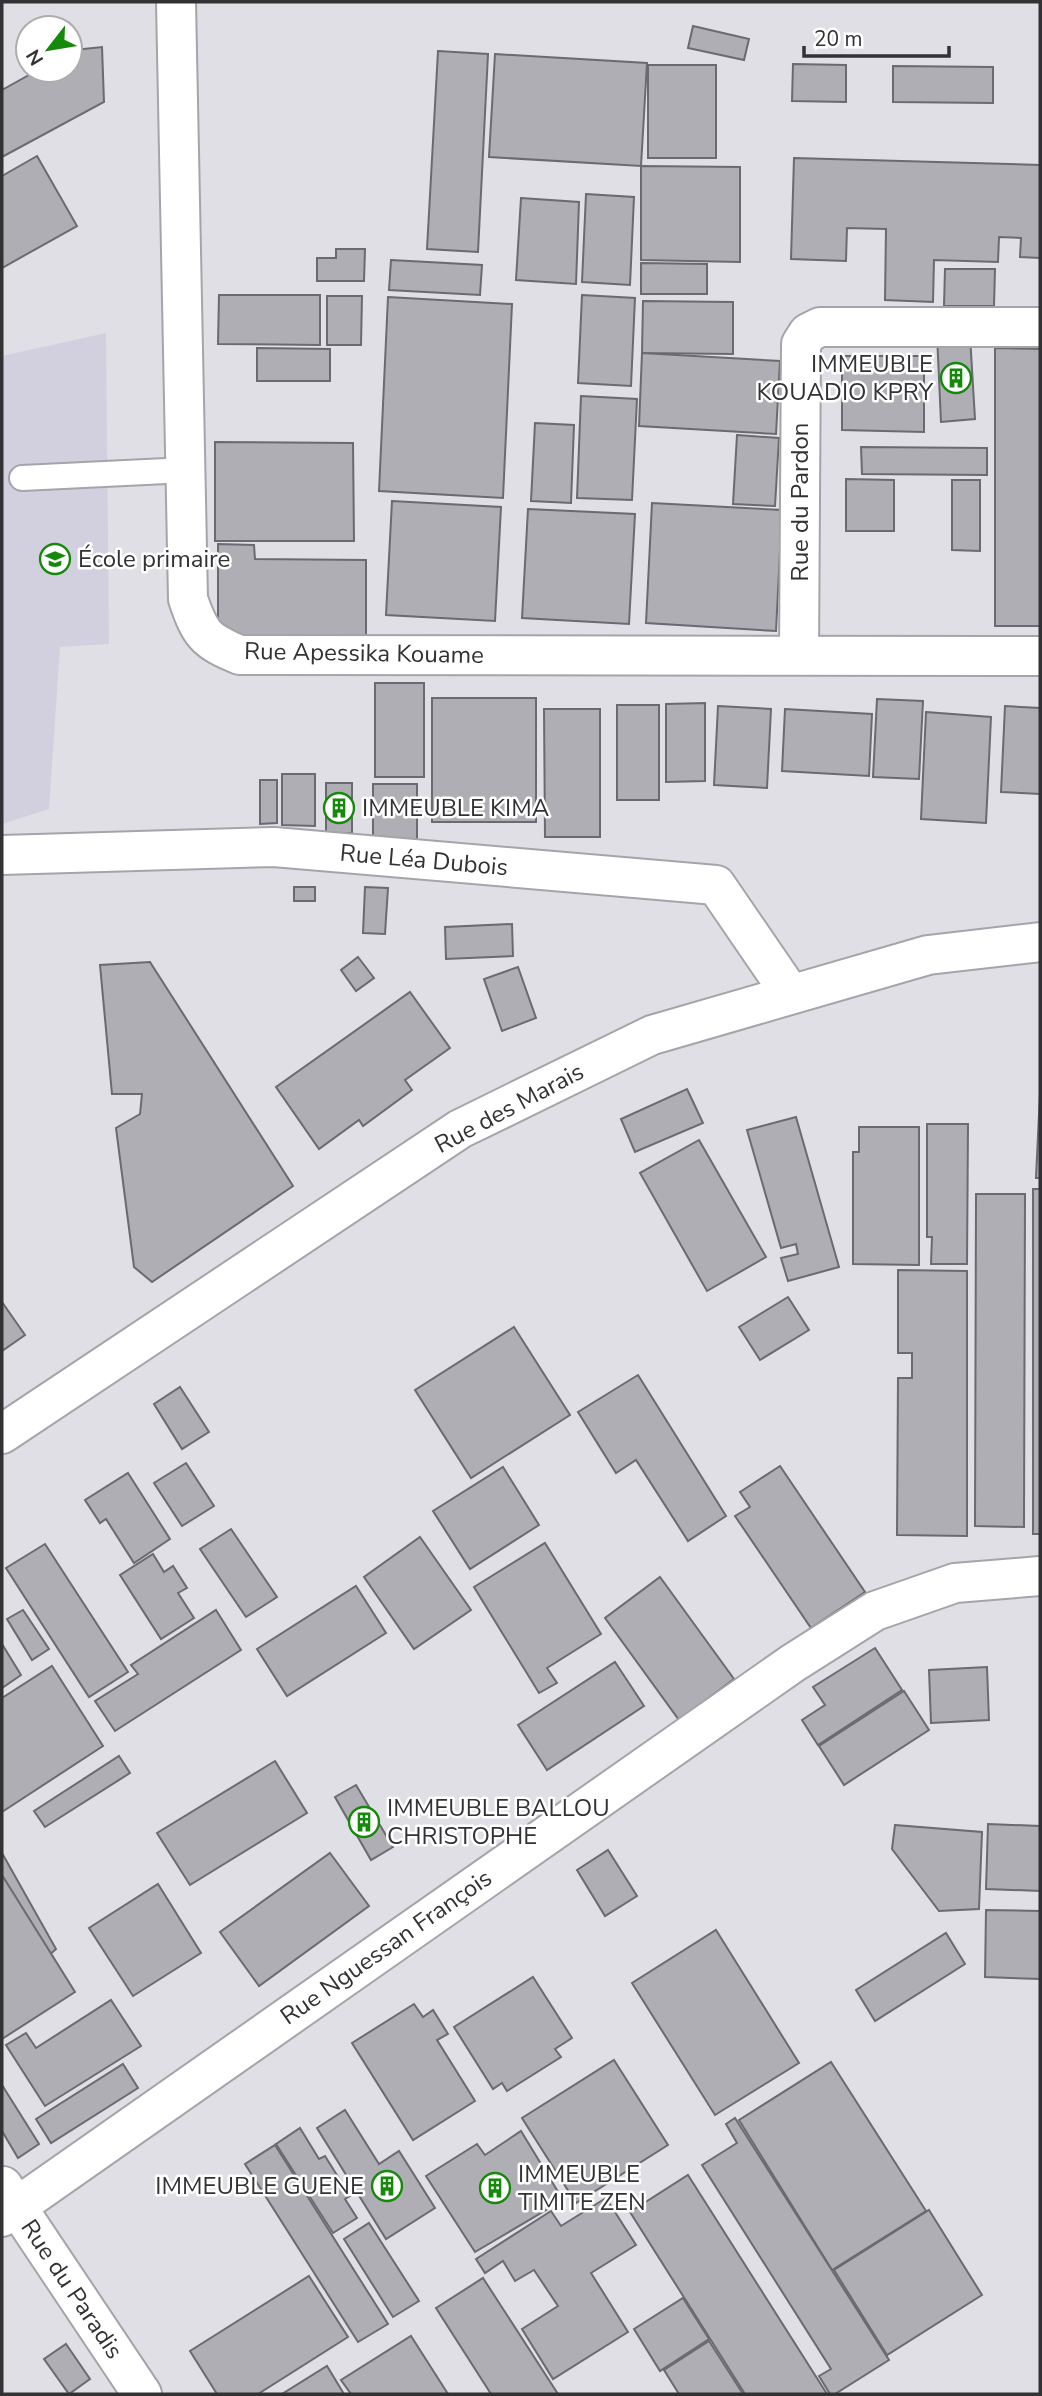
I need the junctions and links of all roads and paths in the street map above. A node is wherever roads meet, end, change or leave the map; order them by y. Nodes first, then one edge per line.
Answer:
1 (176, 2) edge
2 (1040, 327) edge
3 (187, 470) junction
4 (22, 478) dead end
5 (799, 655) junction
6 (1040, 656) edge
7 (2, 855) edge
8 (1040, 942) edge
9 (790, 993) junction
10 (2, 1434) edge
11 (1040, 1576) edge
12 (7, 2202) edge
13 (142, 2394) edge

1 - 3 street, Rue Apessika Kouame
2 - 5 street, Rue du Pardon
3 - 4 lane
3 - 5 street, Rue Apessika Kouame
5 - 6 street, Rue Apessika Kouame
7 - 9 street, Rue Léa Dubois
8 - 9 street, Rue des Marais
9 - 10 street, Rue des Marais
11 - 12 street, Rue Nguessan François
12 - 13 street, Rue du Paradis

